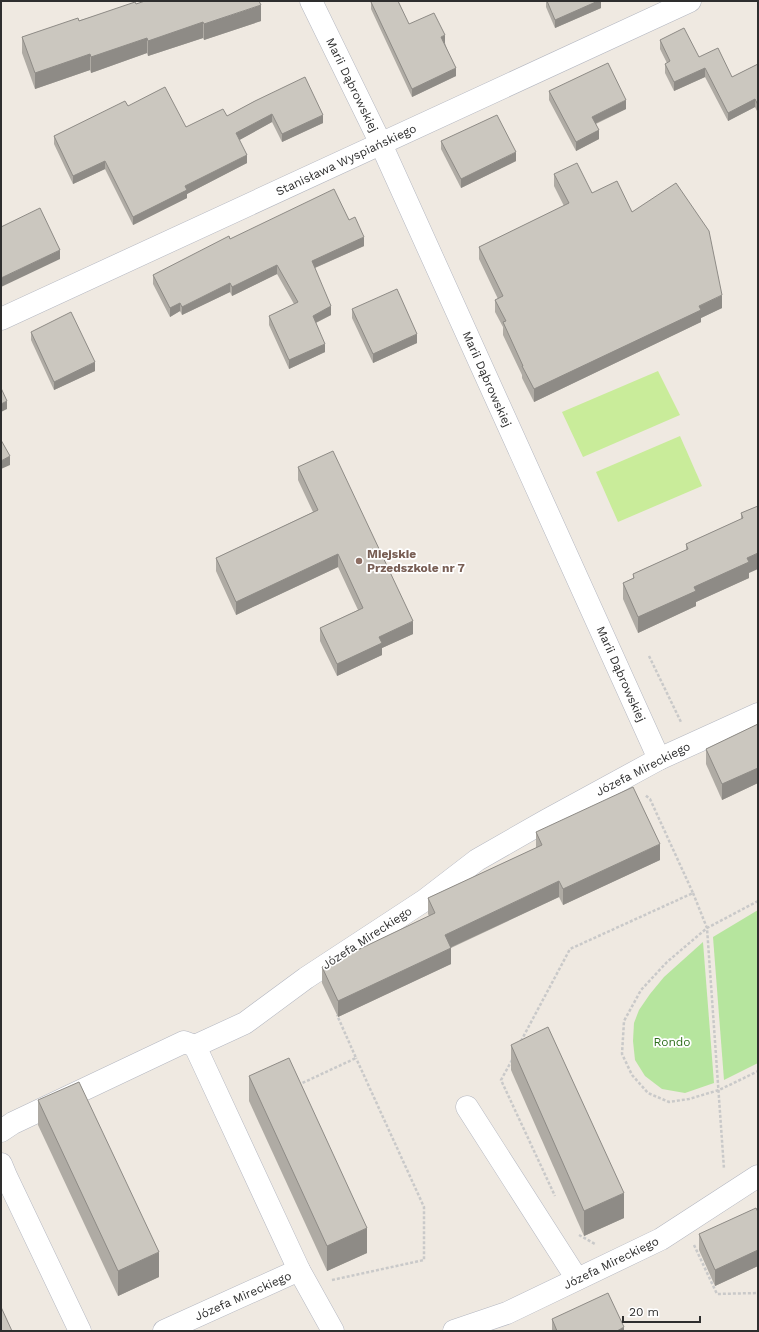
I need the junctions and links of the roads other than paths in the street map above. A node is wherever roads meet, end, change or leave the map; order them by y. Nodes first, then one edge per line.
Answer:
1 (311, 1) edge
2 (690, 1) edge
3 (381, 144) junction
4 (1, 319) edge
5 (758, 714) edge
6 (660, 759) junction
7 (195, 1046) junction
8 (467, 1107) dead end
9 (1, 1131) edge
10 (1, 1164) edge
11 (758, 1176) edge
12 (299, 1270) junction
13 (577, 1279) junction
14 (80, 1331) edge
15 (164, 1331) edge
16 (333, 1331) edge
17 (454, 1331) edge

1 - 3 street, Marii Dąbrowskiej
2 - 3 street, Stanisława Wyspiańskiego
3 - 4 street, Stanisława Wyspiańskiego
3 - 6 street, Marii Dąbrowskiej
5 - 6 street, Józefa Mireckiego
6 - 7 street, Józefa Mireckiego
7 - 9 street
7 - 12 street, Józefa Mireckiego
8 - 13 street
10 - 14 street
11 - 13 street, Józefa Mireckiego
12 - 15 street, Józefa Mireckiego
12 - 16 street, Józefa Mireckiego
13 - 17 street, Józefa Mireckiego

